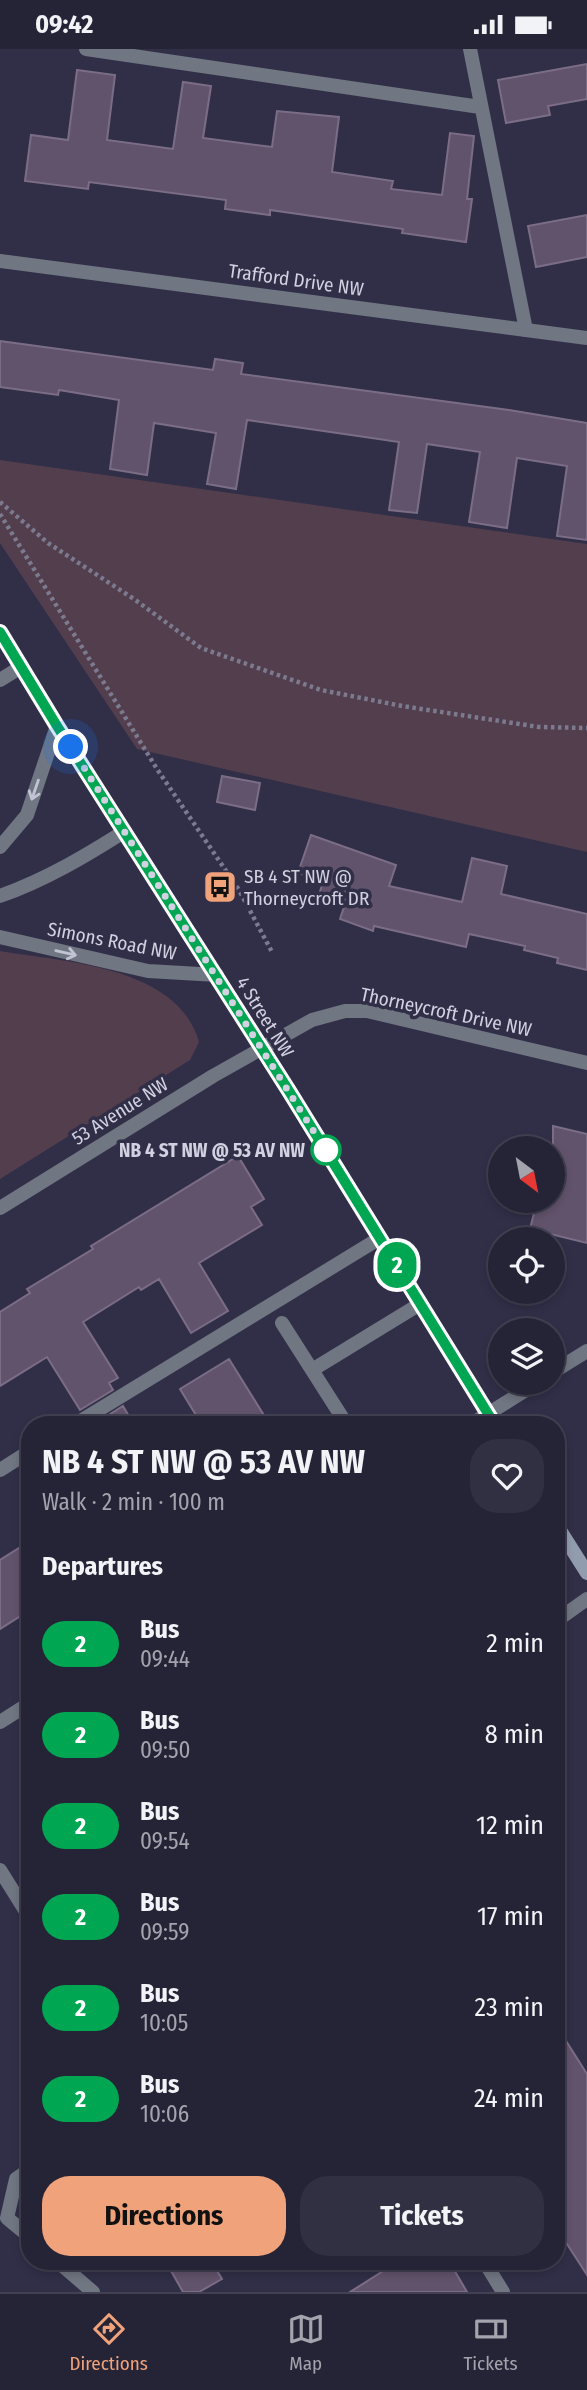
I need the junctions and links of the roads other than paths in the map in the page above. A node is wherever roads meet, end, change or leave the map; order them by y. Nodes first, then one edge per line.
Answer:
1 (86, 49) edge
2 (470, 49) edge
3 (480, 107) junction
4 (0, 261) edge
5 (526, 330) junction
6 (587, 338) edge
7 (0, 632) edge
8 (21, 667) junction
9 (0, 680) edge
10 (57, 726) junction
11 (125, 831) junction
12 (0, 847) edge
13 (0, 896) edge
14 (0, 937) edge
15 (217, 975) junction
16 (262, 1048) junction
17 (587, 1063) edge
18 (0, 1208) edge
19 (380, 1238) junction
20 (420, 1304) junction
21 (282, 1323) dead end
22 (587, 1351) edge
23 (565, 1365) edge
24 (312, 1370) junction
25 (522, 1395) edge
26 (89, 1416) edge
27 (341, 1416) edge
28 (489, 1416) edge
29 (495, 1416) edge
30 (21, 1457) edge
31 (0, 1470) edge
32 (565, 1538) edge
33 (587, 1573) edge
34 (587, 1599) edge
35 (565, 1615) edge
36 (21, 1709) edge
37 (0, 1722) edge
38 (0, 1870) edge
39 (21, 1904) edge
40 (21, 2175) edge
41 (21, 2230) edge
42 (67, 2270) edge
43 (490, 2270) edge
44 (93, 2292) edge
45 (503, 2292) edge

1 - 3 street
2 - 3 street
3 - 5 street
4 - 5 street, Trafford Drive NW
5 - 6 street, Trafford Drive NW
7 - 8 main road, 4 Street NW
8 - 9 street
8 - 10 main road, 4 Street NW
10 - 11 main road, 4 Street NW
10 -> 12 street
11 - 13 street
11 - 15 main road, 4 Street NW
14 -> 15 street, Simons Road NW
15 - 16 main road, 4 Street NW
16 - 17 street, Thorneycroft Drive NW
16 - 18 street, 53 Avenue NW
16 - 19 main road, 4 Street NW
19 - 20 main road, 4 Street NW
19 - 26 street
20 - 24 street
20 - 28 main road, 4 Street NW
21 - 24 street
22 - 23 street
24 - 27 street
25 - 29 street
30 - 31 street
32 - 33 main road
34 - 35 street
36 - 37 street
38 - 39 street
40 - 41 street
42 - 44 street
43 - 45 street

